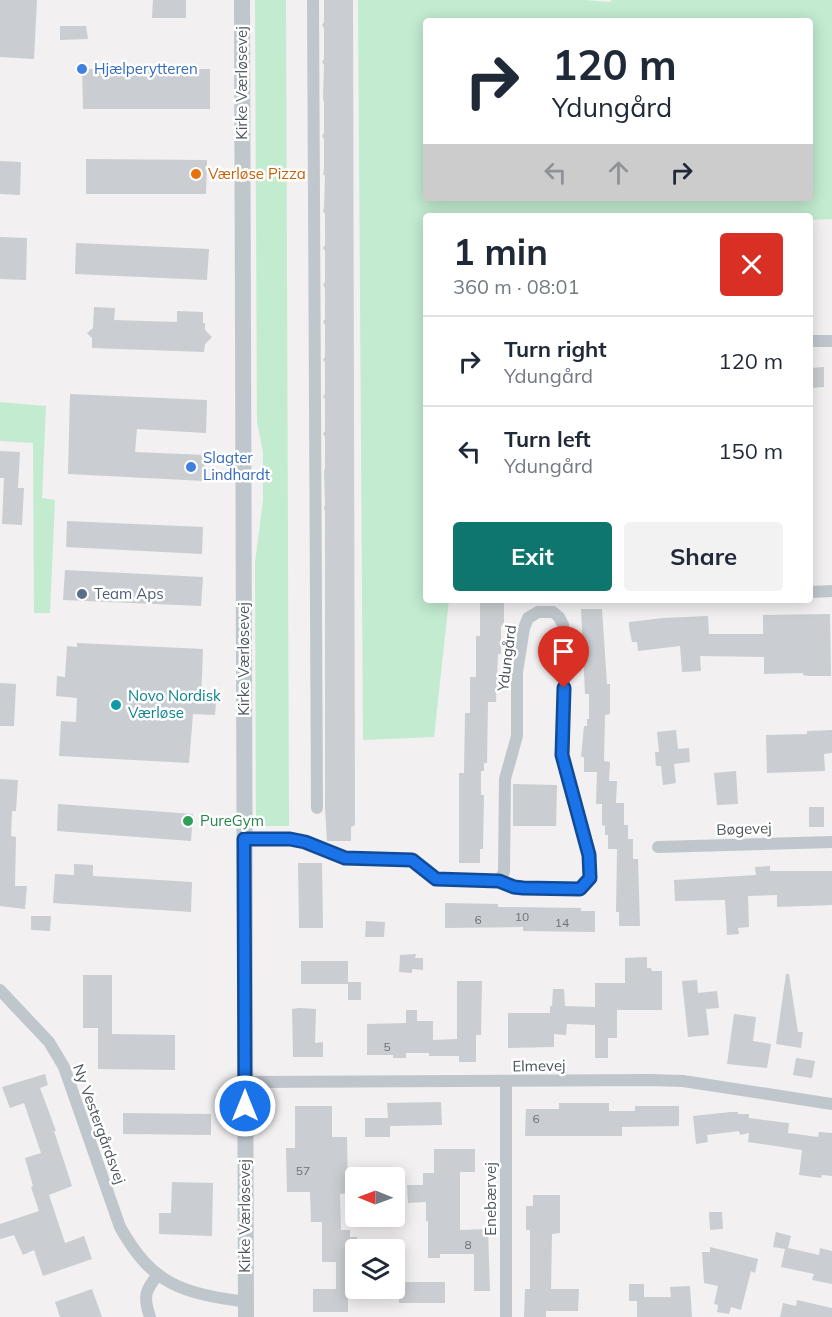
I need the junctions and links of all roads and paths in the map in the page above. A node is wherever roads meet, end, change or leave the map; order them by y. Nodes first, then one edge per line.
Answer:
1 (242, 0) edge
2 (314, 0) edge
3 (813, 341) edge
4 (832, 341) edge
5 (832, 591) edge
6 (813, 592) edge
7 (316, 808) dead end
8 (244, 839) junction
9 (832, 842) edge
10 (658, 847) dead end
11 (499, 881) junction
12 (0, 990) edge
13 (506, 1081) junction
14 (244, 1082) junction
15 (832, 1104) edge
16 (158, 1275) junction
17 (246, 1310) edge
18 (150, 1317) edge
19 (506, 1317) edge

1 - 8 street, Kirke Værløsevej
2 - 7 street
3 - 4 street
5 - 6 street
8 - 11 street, Ydungård
8 - 14 street, Kirke Værløsevej
9 - 10 street, Bøgevej
11 - 11 street, Ydungård
12 - 16 street, Ny Vestergårdsvej
13 - 14 street, Elmevej
13 - 15 street, Elmevej
13 - 19 street, Enebærvej
14 - 17 street, Kirke Værløsevej
16 - 17 street, Ny Vestergårdsvej
16 - 18 street

